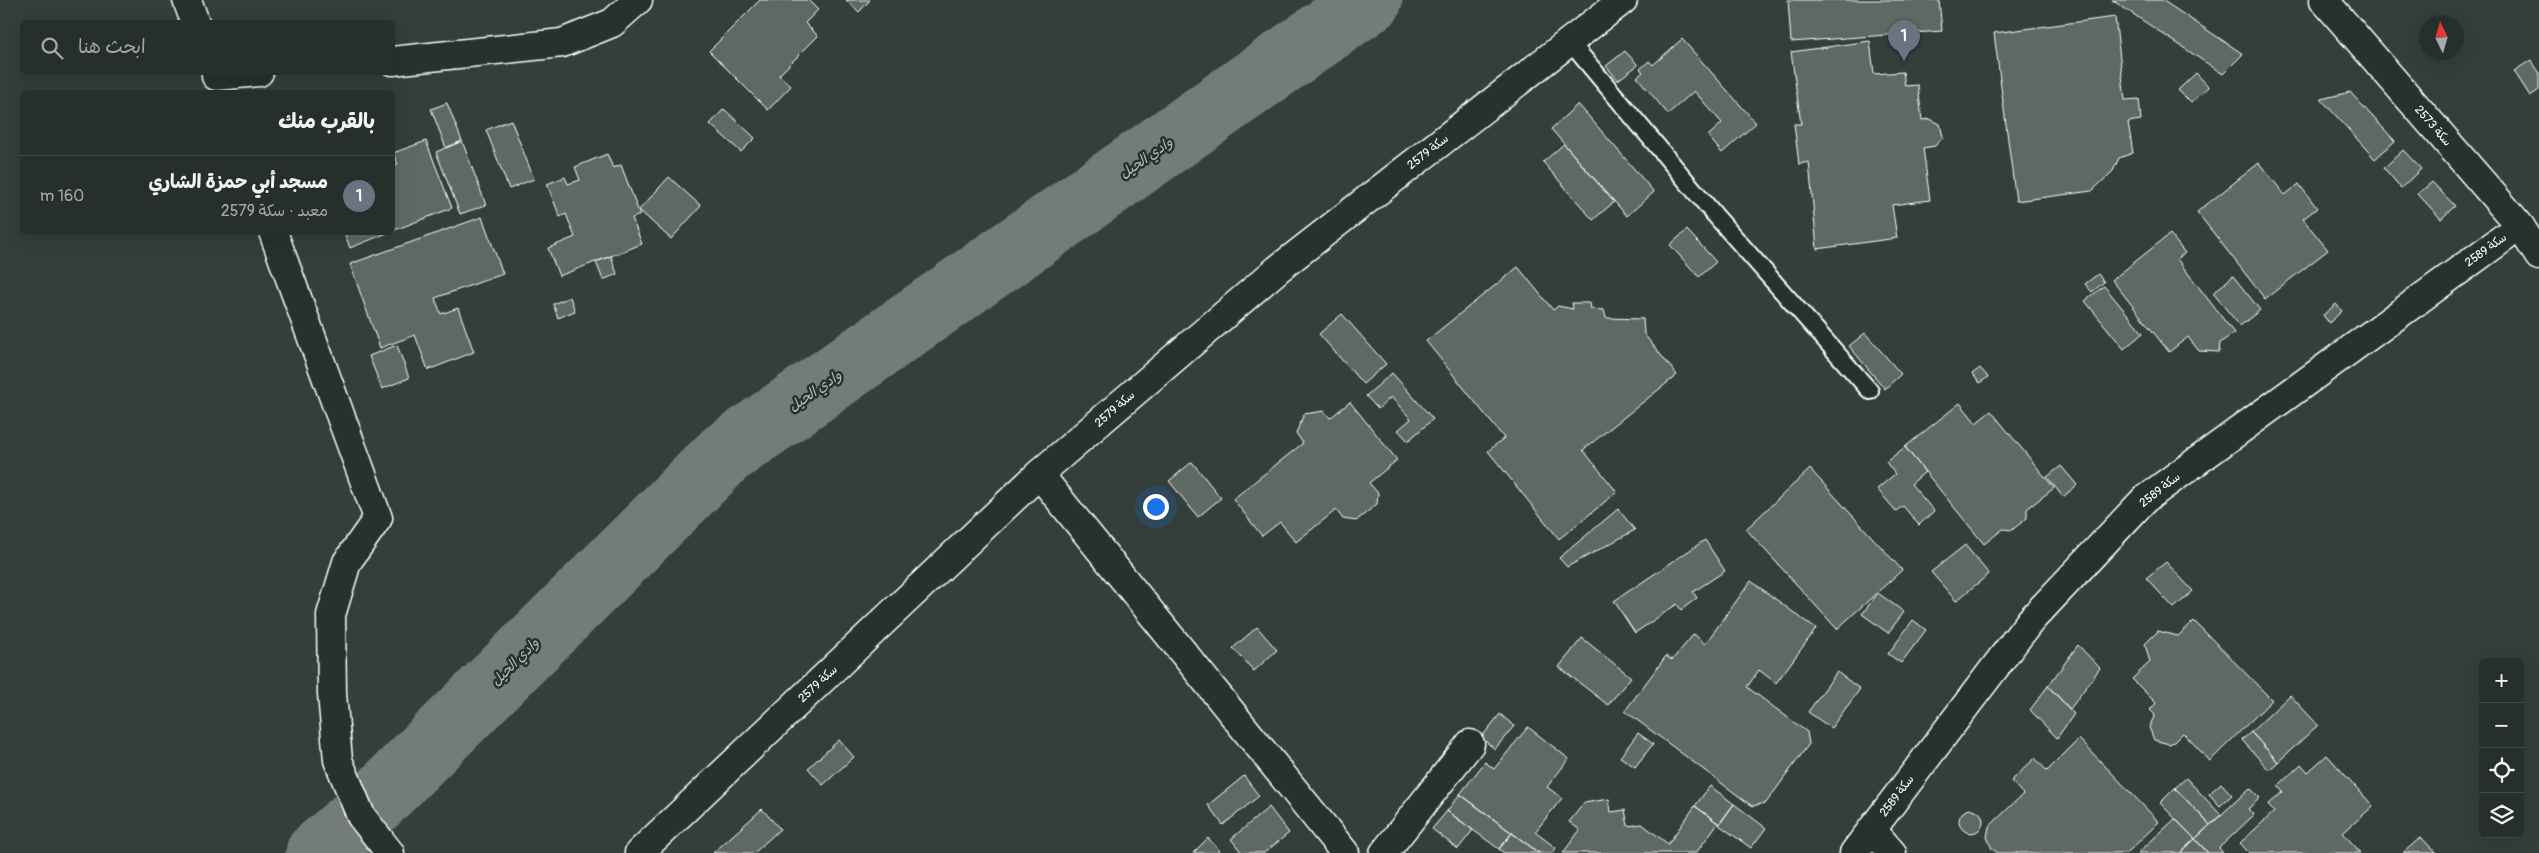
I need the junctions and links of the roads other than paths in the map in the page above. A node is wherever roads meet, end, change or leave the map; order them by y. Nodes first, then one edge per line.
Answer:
1 (187, 0) edge
2 (638, 0) edge
3 (1623, 0) edge
4 (2324, 0) edge
5 (194, 20) edge
6 (1570, 42) junction
7 (395, 62) edge
8 (243, 75) edge
9 (217, 80) edge
10 (2520, 226) junction
11 (274, 235) edge
12 (2539, 256) edge
13 (1870, 391) dead end
14 (1039, 474) junction
15 (1470, 744) dead end
16 (1872, 830) junction
17 (390, 853) edge
18 (639, 853) edge
19 (1345, 853) edge
20 (1384, 853) edge
21 (1854, 853) edge
22 (1892, 853) edge

1 - 5 street
2 - 7 street
3 - 6 street, سكة 2579
4 - 10 street, سكة 2573
6 - 13 lane
6 - 14 street, سكة 2579
8 - 9 street
10 - 12 street, سكة 2573
10 - 16 street, سكة 2589
11 - 17 street
14 - 18 street, سكة 2579
14 - 19 street
15 - 20 street
16 - 21 street, سكة 2589
16 - 22 street

